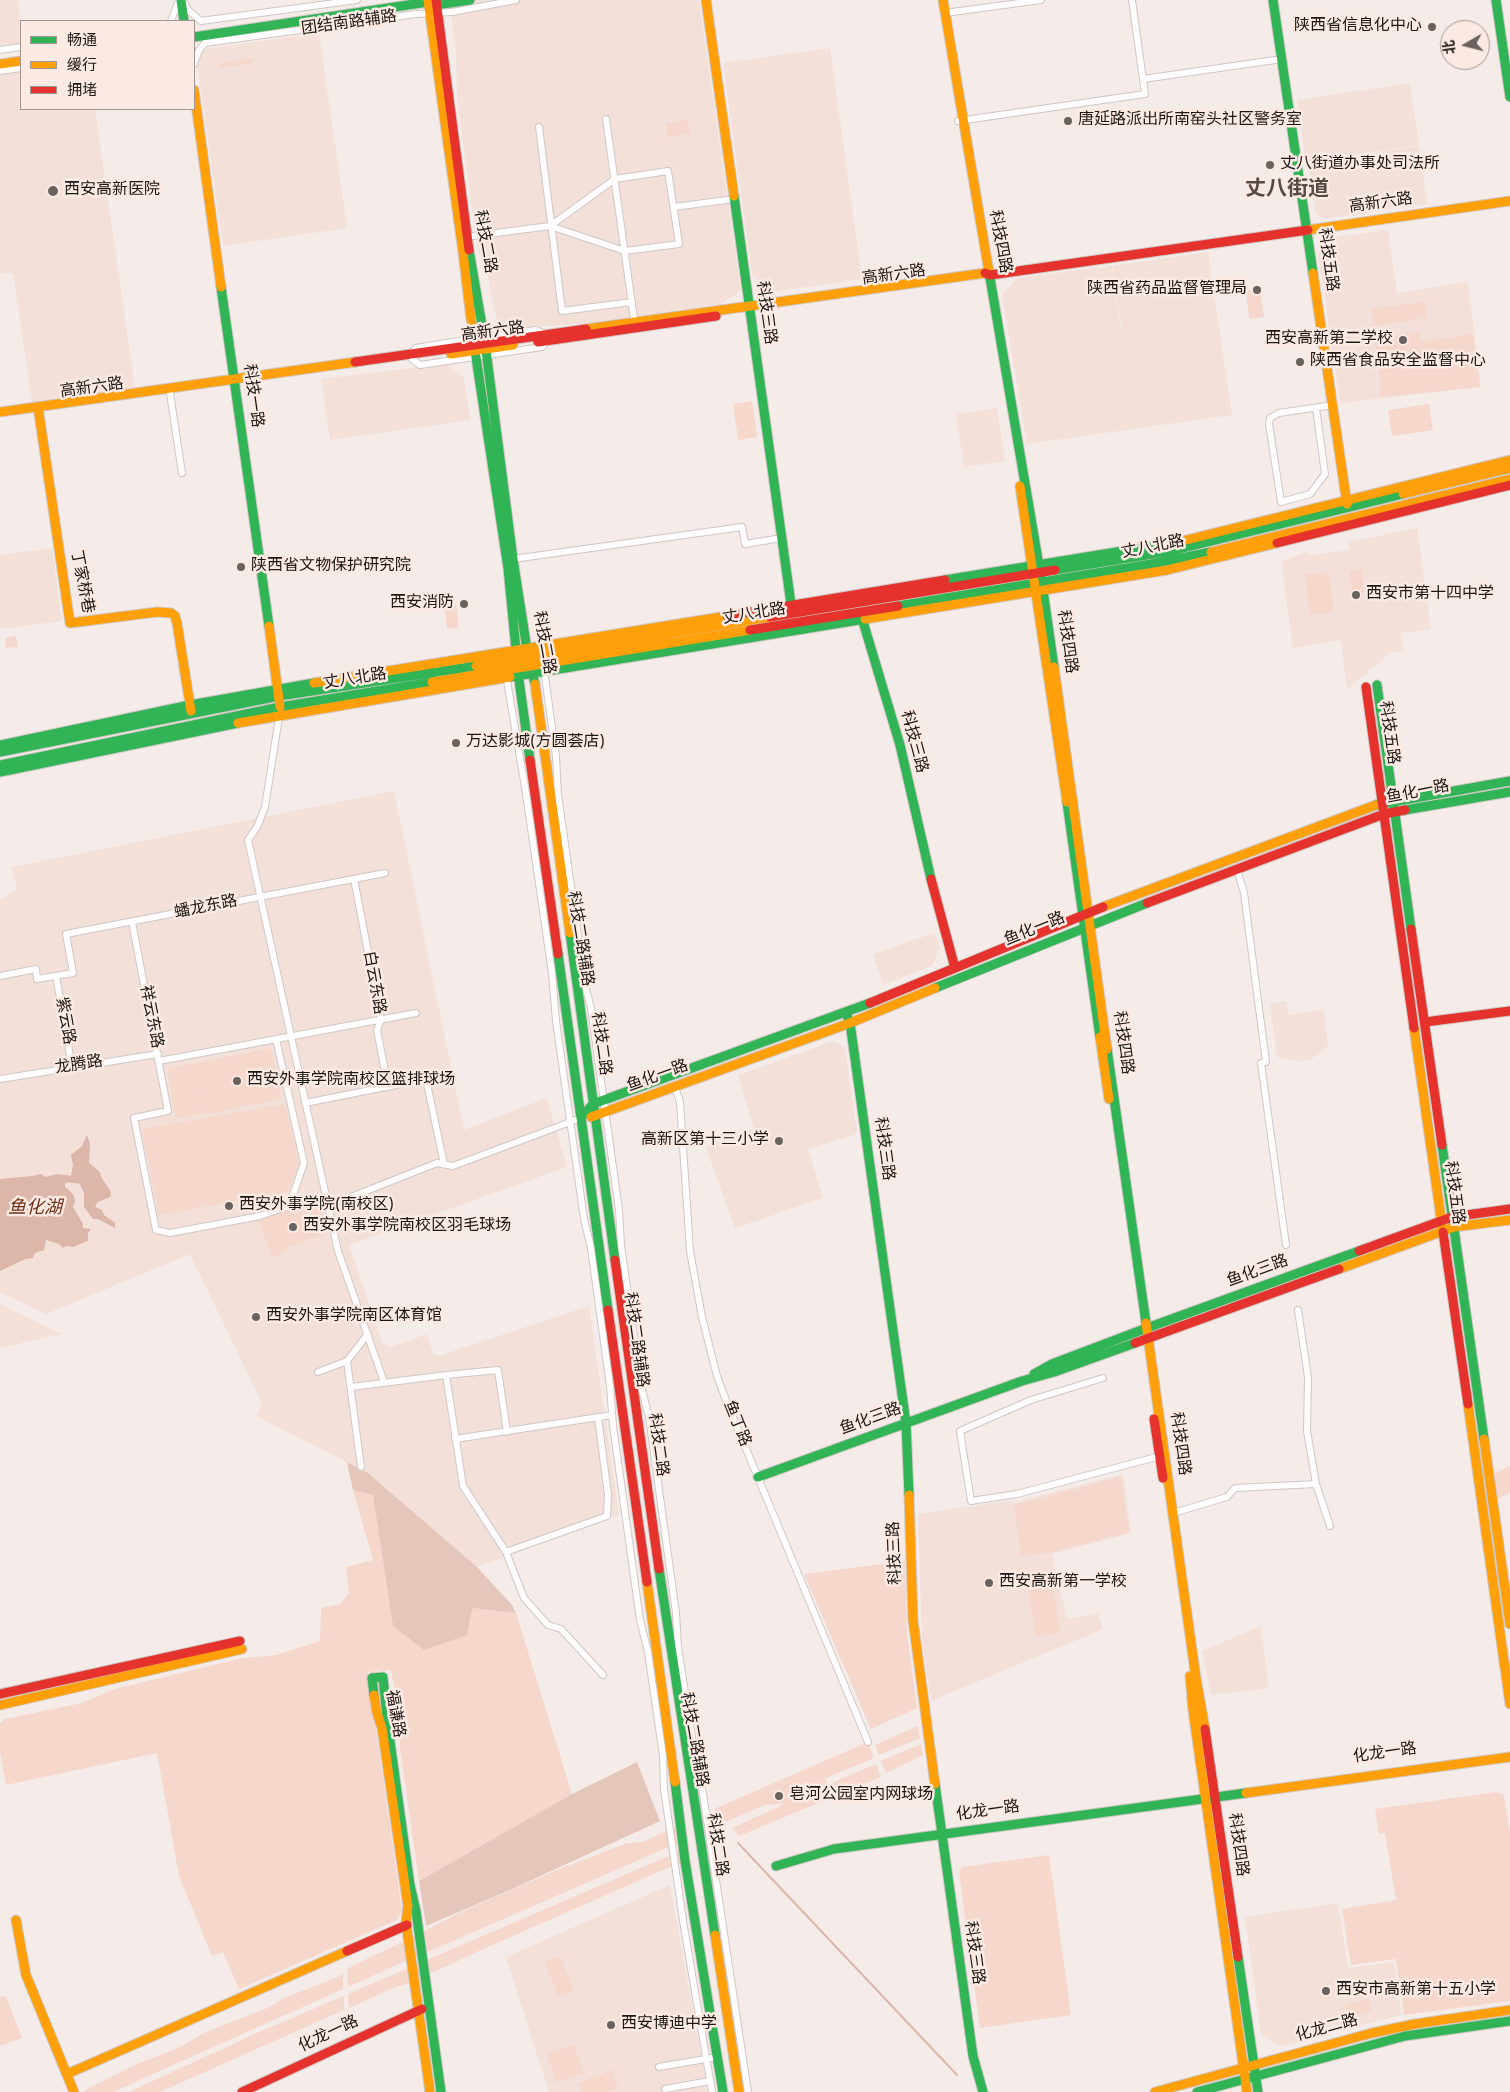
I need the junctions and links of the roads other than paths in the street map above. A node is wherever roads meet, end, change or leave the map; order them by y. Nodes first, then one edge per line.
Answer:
1 (181, 0) edge
2 (357, 0) edge
3 (405, 0) edge
4 (470, 0) edge
5 (516, 0) edge
6 (706, 0) edge
7 (938, 0) edge
8 (943, 0) edge
9 (1041, 0) edge
10 (1132, 0) edge
11 (1274, 0) edge
12 (1496, 0) edge
13 (433, 6) edge
14 (945, 13) junction
15 (171, 20) edge
16 (184, 20) edge
17 (195, 31) edge
18 (195, 37) edge
19 (20, 48) edge
20 (0, 50) edge
21 (20, 55) edge
22 (0, 58) edge
23 (1282, 59) junction
24 (20, 61) edge
25 (195, 61) edge
26 (0, 64) edge
27 (20, 68) edge
28 (0, 71) edge
29 (1144, 78) junction
30 (195, 97) edge
31 (1510, 97) edge
32 (606, 119) dead end
33 (961, 120) junction
34 (539, 127) dead end
35 (615, 179) junction
36 (734, 199) junction
37 (1510, 201) edge
38 (674, 208) junction
39 (550, 226) junction
40 (1307, 230) junction
41 (464, 237) junction
42 (625, 250) junction
43 (986, 275) junction
44 (632, 302) junction
45 (750, 308) junction
46 (635, 325) junction
47 (485, 346) junction
48 (474, 348) junction
49 (235, 382) junction
50 (170, 393) junction
51 (1333, 404) junction
52 (1316, 408) junction
53 (39, 409) junction
54 (0, 412) edge
55 (0, 417) edge
56 (1510, 460) edge
57 (1510, 468) edge
58 (182, 473) dead end
59 (1510, 478) edge
60 (1510, 485) edge
61 (1346, 504) junction
62 (1349, 521) junction
63 (782, 538) junction
64 (513, 559) junction
65 (1037, 569) junction
66 (1040, 587) junction
67 (792, 609) junction
68 (861, 616) junction
69 (794, 627) junction
70 (514, 656) junction
71 (533, 657) junction
72 (544, 668) junction
73 (518, 672) junction
74 (506, 674) junction
75 (1377, 685) dead end
76 (1366, 687) dead end
77 (278, 692) junction
78 (191, 709) junction
79 (280, 711) junction
80 (0, 745) edge
81 (1386, 749) junction
82 (1375, 750) junction
83 (0, 752) edge
84 (0, 764) edge
85 (0, 772) edge
86 (1510, 781) edge
87 (1510, 792) edge
88 (1393, 802) junction
89 (1382, 803) junction
90 (1395, 812) junction
91 (1384, 814) junction
92 (1237, 869) junction
93 (385, 873) dead end
94 (354, 879) junction
95 (261, 898) junction
96 (1086, 914) junction
97 (132, 922) junction
98 (1087, 925) junction
99 (955, 968) junction
100 (0, 976) edge
101 (56, 976) junction
102 (1510, 1011) edge
103 (416, 1013) dead end
104 (846, 1013) junction
105 (381, 1020) junction
106 (1425, 1022) junction
107 (850, 1023) junction
108 (290, 1037) junction
109 (276, 1039) junction
110 (158, 1057) junction
111 (72, 1067) junction
112 (0, 1079) edge
113 (388, 1087) junction
114 (675, 1087) junction
115 (604, 1100) junction
116 (305, 1103) junction
117 (593, 1104) junction
118 (606, 1112) junction
119 (595, 1116) junction
120 (580, 1118) junction
121 (570, 1122) junction
122 (444, 1164) junction
123 (1445, 1167) junction
124 (1434, 1168) junction
125 (328, 1206) junction
126 (1510, 1209) edge
127 (1452, 1217) junction
128 (1510, 1220) edge
129 (1442, 1221) junction
130 (1454, 1227) junction
131 (1443, 1231) junction
132 (1286, 1246) dead end
133 (1462, 1284) junction
134 (1451, 1286) junction
135 (1298, 1310) dead end
136 (368, 1334) junction
137 (1145, 1334) junction
138 (347, 1361) junction
139 (318, 1372) dead end
140 (446, 1375) junction
141 (1103, 1378) dead end
142 (384, 1382) junction
143 (351, 1387) junction
144 (612, 1415) junction
145 (598, 1417) junction
146 (906, 1423) junction
147 (507, 1432) junction
148 (455, 1439) junction
149 (1160, 1456) junction
150 (361, 1467) dead end
151 (758, 1477) junction
152 (1316, 1484) junction
153 (1173, 1513) junction
154 (1330, 1526) dead end
155 (506, 1552) junction
156 (1510, 1624) edge
157 (603, 1675) dead end
158 (0, 1694) edge
159 (1510, 1704) edge
160 (0, 1705) edge
161 (868, 1742) dead end
162 (1510, 1751) edge
163 (1510, 1757) edge
164 (1211, 1769) junction
165 (1201, 1770) junction
166 (1215, 1795) junction
167 (1205, 1797) junction
168 (941, 1834) junction
169 (1221, 1836) junction
170 (1211, 1837) junction
171 (776, 1866) dead end
172 (16, 1920) dead end
173 (407, 1925) junction
174 (429, 2006) junction
175 (1510, 2010) edge
176 (419, 2011) junction
177 (1510, 2021) edge
178 (1250, 2039) junction
179 (1240, 2040) junction
180 (717, 2057) junction
181 (706, 2059) junction
182 (1254, 2065) junction
183 (659, 2068) dead end
184 (1244, 2068) junction
185 (67, 2074) junction
186 (1255, 2075) junction
187 (1245, 2079) junction
188 (710, 2081) junction
189 (665, 2089) dead end
190 (74, 2092) edge
191 (242, 2092) edge
192 (430, 2092) edge
193 (441, 2092) edge
194 (712, 2092) edge
195 (723, 2092) edge
196 (739, 2092) edge
197 (748, 2092) edge
198 (983, 2092) edge
199 (1155, 2092) edge
200 (1197, 2092) edge
201 (1247, 2092) edge
202 (1258, 2092) edge

1 - 2 street, 团结南路辅路
1 - 15 street
1 - 16 street
3 - 17 street
4 - 13 street
5 - 13 street, 团结南路辅路
6 - 36 street, 科技三路
7 - 33 street, 科技四路
8 - 14 street, 科技四路
9 - 14 street
10 - 29 street
11 - 23 street, 科技五路
12 - 31 street
13 - 18 street
13 - 25 street, 团结南路辅路
13 - 41 street, 科技二路
14 - 33 street, 科技四路
19 - 20 street
21 - 22 street
23 - 29 street
23 - 40 street, 科技五路
24 - 26 street
27 - 28 street
29 - 33 street
30 - 49 street, 科技一路
32 - 35 street
33 - 43 street, 科技四路
34 - 39 street
35 - 38 street
35 - 39 street
35 - 42 street
36 - 38 street
36 - 45 street, 科技三路
37 - 40 street, 高新六路
38 - 42 street
39 - 41 street
39 - 42 street
39 - 44 street
40 - 43 street, 高新六路
40 - 51 street, 科技五路
41 - 47 street, 科技二路
41 - 48 street, 科技二路
42 - 44 street
43 - 45 street, 高新六路
43 - 65 street, 科技四路
44 - 46 street
45 - 46 street, 高新六路
45 - 63 street, 科技三路
46 - 47 street, 高新六路
47 - 48 street, 高新六路
47 - 64 street, 科技二路
48 - 49 street, 高新六路
48 - 70 street, 科技二路
49 - 50 street, 高新六路
49 - 53 street, 高新六路
49 - 77 street, 科技一路
50 - 53 street, 高新六路
50 - 58 street
51 - 52 street
51 - 61 street, 科技五路
52 - 52 street
53 - 54 street, 高新六路
53 - 55 street, 高新六路
53 - 78 street, 丁家桥巷
56 - 61 street
57 - 61 street, 丈八北路
59 - 62 street, 丈八北路
60 - 62 street
61 - 62 street, 科技五路
61 - 65 street, 丈八北路
62 - 66 street, 丈八北路
63 - 64 street
63 - 67 street, 科技三路
64 - 71 street, 科技二路
65 - 66 street, 科技四路
65 - 67 street, 丈八北路
66 - 68 street, 丈八北路
66 - 96 street, 科技四路
67 - 69 street, 科技三路
67 - 71 street, 丈八北路
68 - 69 street, 丈八北路
68 - 99 street, 科技三路
69 - 72 street, 丈八北路
70 - 71 street, 丈八北路
70 - 73 street, 科技二路
70 - 74 street, 科技二路辅路
70 - 77 street, 丈八北路
71 - 72 street, 丈八北路
71 - 73 street, 丈八北路
71 - 117 street, 科技二路
72 - 115 street, 科技二路辅路
73 - 74 street, 丈八北路
73 - 120 street, 科技二路
74 - 79 street, 丈八北路
74 - 121 street, 科技二路辅路
75 - 81 street, 科技五路
76 - 82 street, 科技五路
77 - 78 street, 丈八北路
77 - 79 street, 科技一路
78 - 80 street
78 - 83 street, 丈八北路
79 - 84 street, 丈八北路
79 - 85 street
79 - 95 street
81 - 82 street
81 - 88 street, 科技五路
82 - 89 street, 科技五路
86 - 88 street, 鱼化一路
87 - 90 street, 鱼化一路
88 - 89 street, 鱼化一路
88 - 90 street, 科技五路
89 - 91 street, 科技五路
89 - 96 street, 鱼化一路
90 - 91 street, 鱼化一路
90 - 106 street, 科技五路
91 - 92 street, 鱼化一路
91 - 124 street, 科技五路
92 - 98 street, 鱼化一路
92 - 132 street
93 - 94 street, 蟠龙东路
94 - 95 street, 蟠龙东路
94 - 105 street, 白云东路
95 - 97 street, 蟠龙东路
95 - 108 street
96 - 98 street, 科技四路
96 - 99 street, 鱼化一路
97 - 101 street, 蟠龙东路
97 - 110 street, 祥云东路
98 - 107 street, 鱼化一路
98 - 137 street, 科技四路
99 - 104 street, 鱼化一路
100 - 101 street
101 - 111 street, 紫云路
102 - 106 street
103 - 105 street, 龙腾路
104 - 107 street, 科技三路
104 - 115 street, 鱼化一路
105 - 108 street, 龙腾路
105 - 113 street, 白云东路
106 - 123 street, 科技五路
107 - 114 street, 鱼化一路
107 - 146 street, 科技三路
108 - 109 street, 龙腾路
108 - 116 street
109 - 110 street, 龙腾路
109 - 110 street, 祥云东路
110 - 111 street, 龙腾路
111 - 112 street, 龙腾路
113 - 116 street
113 - 122 street
114 - 118 street, 鱼化一路
114 - 151 street, 鱼丁路
115 - 117 street, 鱼化一路
115 - 118 street, 科技二路辅路
116 - 125 street
117 - 119 street, 科技二路
117 - 120 street, 鱼化一路
118 - 119 street, 鱼化一路
118 - 197 street, 科技二路辅路
119 - 120 street, 鱼化一路
119 - 196 street, 科技二路
120 - 121 street
120 - 180 street, 科技二路
121 - 122 street
121 - 144 street, 科技二路辅路
122 - 125 street
123 - 124 street
123 - 127 street, 科技五路
124 - 129 street, 科技五路
125 - 136 street
126 - 127 street, 鱼化三路
127 - 129 street, 鱼化三路
127 - 130 street, 科技五路
128 - 130 street, 鱼化三路
129 - 131 street, 科技五路
129 - 137 street, 鱼化三路
130 - 131 street, 鱼化三路
130 - 133 street, 科技五路
131 - 134 street, 科技五路
131 - 137 street, 鱼化三路
133 - 134 street
133 - 156 street, 科技五路
134 - 159 street, 科技五路
135 - 152 street
136 - 138 street
136 - 142 street
137 - 146 street, 鱼化三路
137 - 149 street, 科技四路
137 - 153 street, 科技四路
138 - 139 street
138 - 143 street
140 - 142 street
140 - 147 street
140 - 148 street
141 - 149 street
142 - 143 street
143 - 150 street
144 - 145 street
144 - 181 street, 科技二路辅路
145 - 147 street
145 - 155 street
146 - 151 street, 鱼化三路
146 - 168 street, 科技三路
147 - 148 street
148 - 155 street
149 - 165 street, 科技四路
151 - 161 street, 鱼丁路
152 - 153 street
152 - 154 street
153 - 164 street, 科技四路
155 - 157 street
158 - 160 street
162 - 166 street, 化龙一路
163 - 166 street, 化龙一路
164 - 165 street
164 - 166 street, 科技四路
165 - 167 street, 科技四路
166 - 167 street, 化龙一路
166 - 169 street, 科技四路
167 - 168 street, 化龙一路
167 - 170 street, 科技四路
168 - 171 street, 化龙一路
168 - 198 street, 科技三路
169 - 170 street
169 - 178 street, 科技四路
170 - 179 street, 科技四路
172 - 185 street
173 - 174 street, 福谦路
173 - 176 street, 福谦路
173 - 185 street
174 - 176 street, 化龙一路
174 - 193 street, 福谦路
175 - 182 street, 化龙二路
176 - 191 street, 化龙一路
176 - 192 street, 福谦路
177 - 186 street, 化龙二路
178 - 179 street
178 - 182 street, 科技四路
179 - 184 street, 科技四路
180 - 181 street
180 - 195 street, 科技二路
181 - 183 street
181 - 188 street, 科技二路辅路
182 - 184 street, 化龙二路
182 - 186 street, 科技四路
184 - 187 street, 科技四路
184 - 199 street, 化龙二路
185 - 190 street
186 - 187 street, 化龙二路
186 - 202 street, 科技四路
187 - 200 street, 化龙二路
187 - 201 street, 科技四路
188 - 189 street
188 - 194 street, 科技二路辅路

